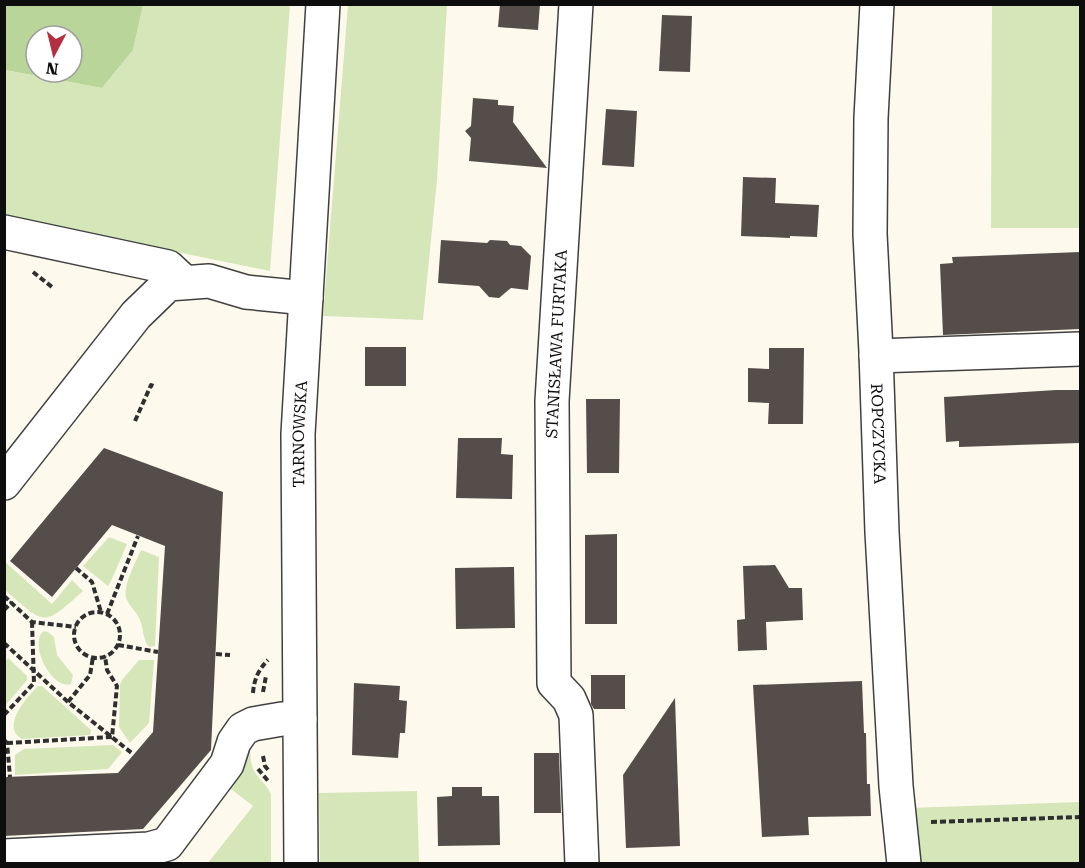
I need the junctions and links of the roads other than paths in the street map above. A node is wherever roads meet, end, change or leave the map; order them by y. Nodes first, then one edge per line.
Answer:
1 (322, 4) edge
2 (576, 4) edge
3 (877, 4) edge
4 (4, 232) edge
5 (183, 281) junction
6 (306, 298) junction
7 (1080, 349) edge
8 (876, 356) junction
9 (4, 483) edge
10 (300, 719) junction
11 (4, 856) edge
12 (301, 864) edge
13 (582, 864) edge
14 (904, 864) edge

1 - 6 street, TARNOWSKA
2 - 13 street, STANISŁAWA FURTAKA
3 - 8 street, ROPCZYCKA
4 - 5 street
5 - 6 street
5 - 9 street
6 - 10 street, TARNOWSKA
7 - 8 street
8 - 14 street, ROPCZYCKA
10 - 11 street
10 - 12 street, TARNOWSKA

